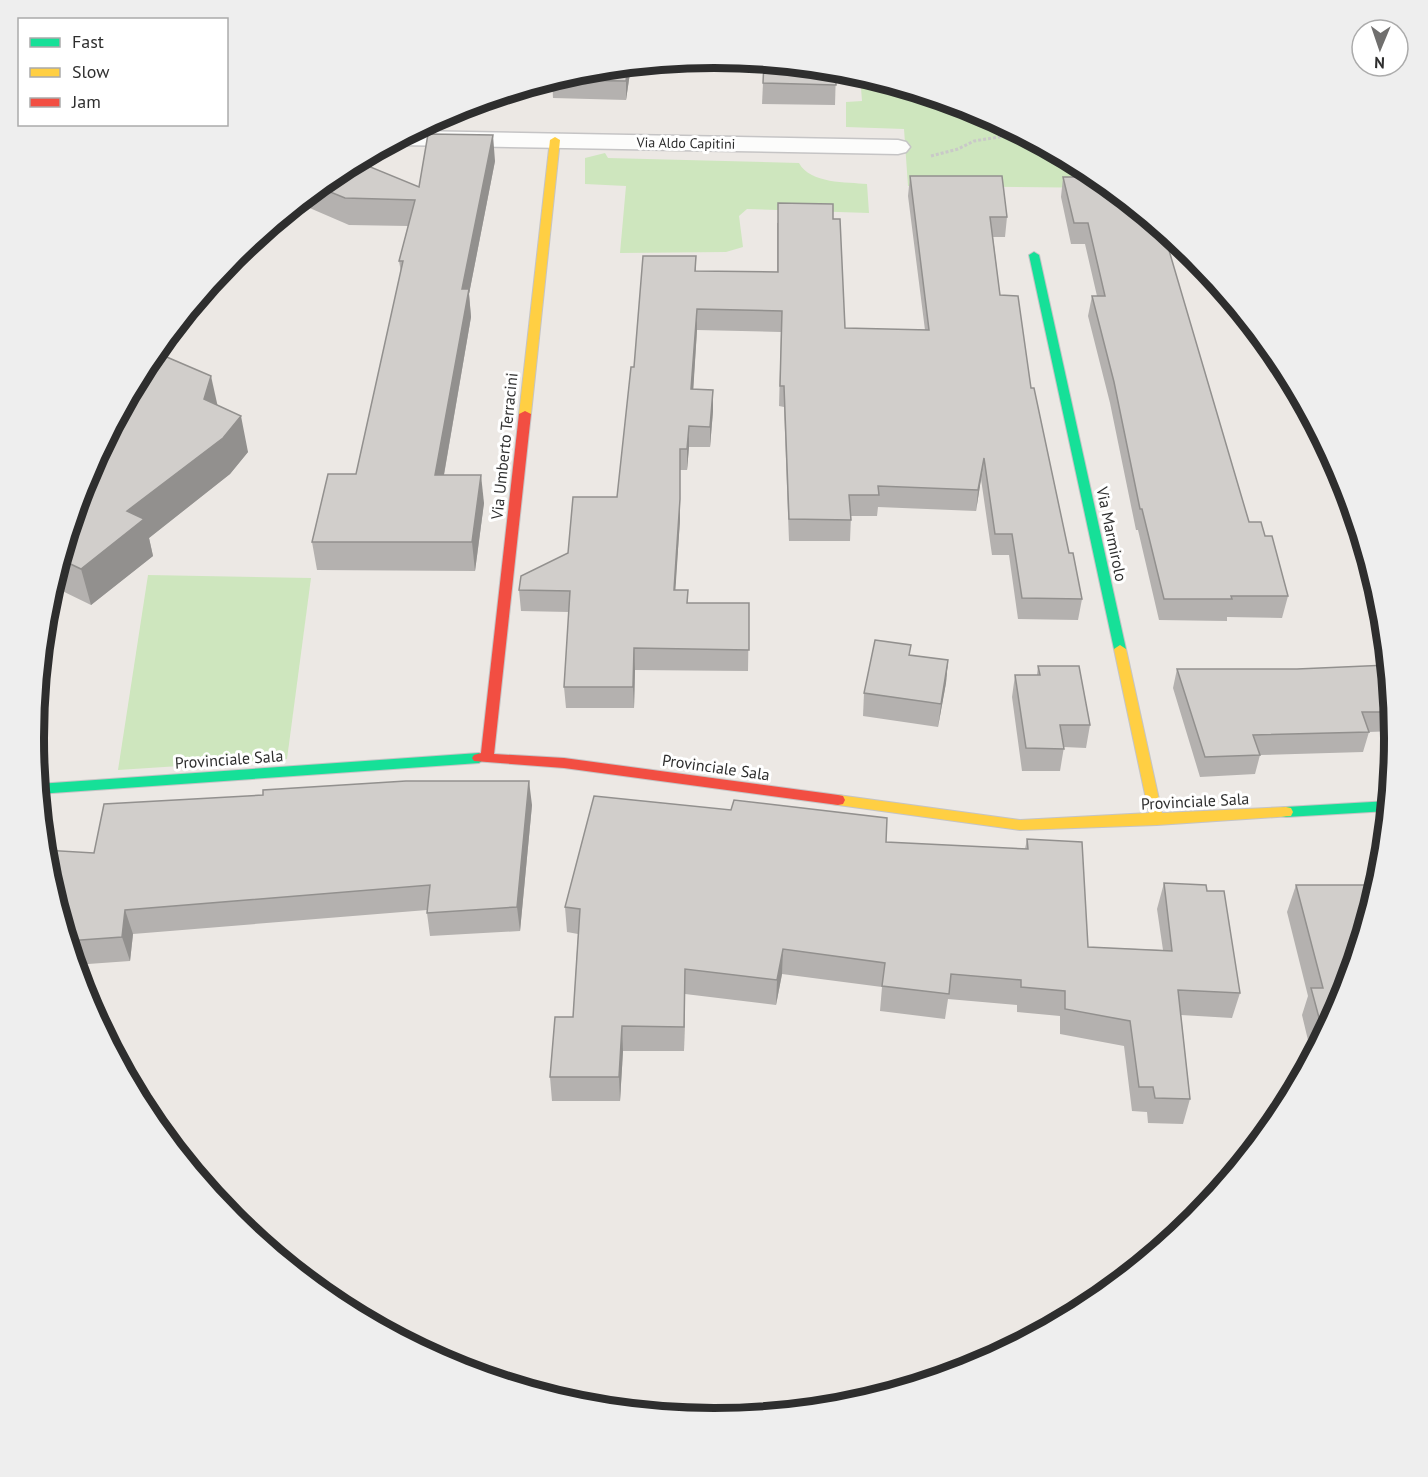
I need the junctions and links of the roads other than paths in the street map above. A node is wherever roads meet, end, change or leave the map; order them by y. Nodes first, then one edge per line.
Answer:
1 (443, 125) edge
2 (415, 138) edge
3 (475, 138) junction
4 (555, 140) junction
5 (898, 147) dead end
6 (1034, 255) dead end
7 (487, 757) junction
8 (46, 788) edge
9 (1381, 806) edge
10 (1157, 820) junction

1 - 3 street, Via Aldo Capitini
2 - 3 street, Via Aldo Capitini
3 - 4 street, Via Aldo Capitini
4 - 5 street, Via Aldo Capitini
4 - 7 street, Via Umberto Terracini
6 - 10 street, Via Marmirolo
7 - 8 street, Provinciale Sala
7 - 10 street, Provinciale Sala
9 - 10 street, Provinciale Sala

